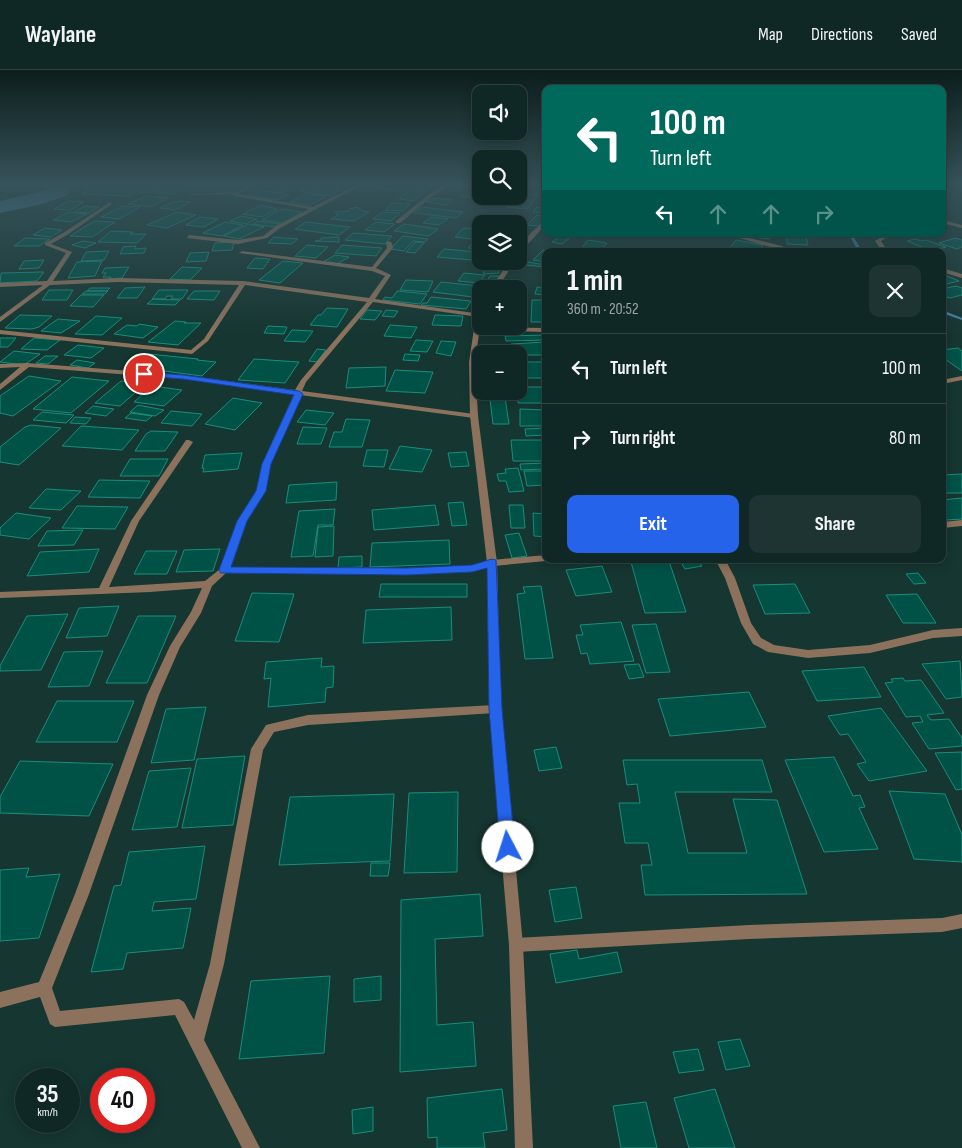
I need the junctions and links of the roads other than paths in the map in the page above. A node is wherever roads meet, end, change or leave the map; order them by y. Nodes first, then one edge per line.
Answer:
1 (66, 233) edge
2 (269, 233) edge
3 (189, 237) dead end
4 (740, 237) edge
5 (885, 237) edge
6 (389, 243) dead end
7 (882, 247) dead end
8 (782, 248) edge
9 (242, 253) dead end
10 (373, 269) junction
11 (946, 271) edge
12 (962, 276) edge
13 (243, 283) junction
14 (48, 284) junction
15 (0, 285) edge
16 (370, 302) junction
17 (472, 312) edge
18 (0, 320) edge
19 (527, 330) edge
20 (542, 330) edge
21 (0, 332) edge
22 (476, 335) edge
23 (27, 365) junction
24 (0, 366) edge
25 (962, 378) edge
26 (951, 379) junction
27 (946, 381) edge
28 (962, 387) edge
29 (0, 388) edge
30 (299, 394) junction
31 (474, 416) junction
32 (189, 442) dead end
33 (962, 523) edge
34 (946, 525) edge
35 (542, 558) edge
36 (492, 563) junction
37 (722, 563) edge
38 (224, 570) junction
39 (208, 584) junction
40 (102, 591) junction
41 (0, 595) edge
42 (962, 632) edge
43 (495, 709) junction
44 (962, 921) edge
45 (516, 945) junction
46 (44, 988) junction
47 (0, 1000) edge
48 (196, 1041) junction
49 (251, 1148) edge
50 (524, 1148) edge

1 - 14 street
2 - 3 street
4 - 8 street
5 - 7 street
6 - 10 street
9 - 10 street
10 - 16 street
11 - 12 street
13 - 14 street
13 - 16 street
13 - 21 street
14 - 15 street
14 - 18 street
16 - 17 street
16 - 30 street
19 - 20 street
22 - 31 street
23 - 24 street
23 - 29 street
23 - 30 street
25 - 26 street
26 - 27 street
26 - 28 street
30 - 31 street
30 - 38 street
31 - 36 street
32 - 40 street
33 - 34 street
35 - 36 street
36 - 38 street
36 - 43 street
37 - 42 street
38 - 39 street
39 - 40 street
39 - 46 street
40 - 41 street
43 - 45 street
43 - 48 street
44 - 45 street
45 - 50 street
46 - 47 street
46 - 48 street
48 - 49 street

